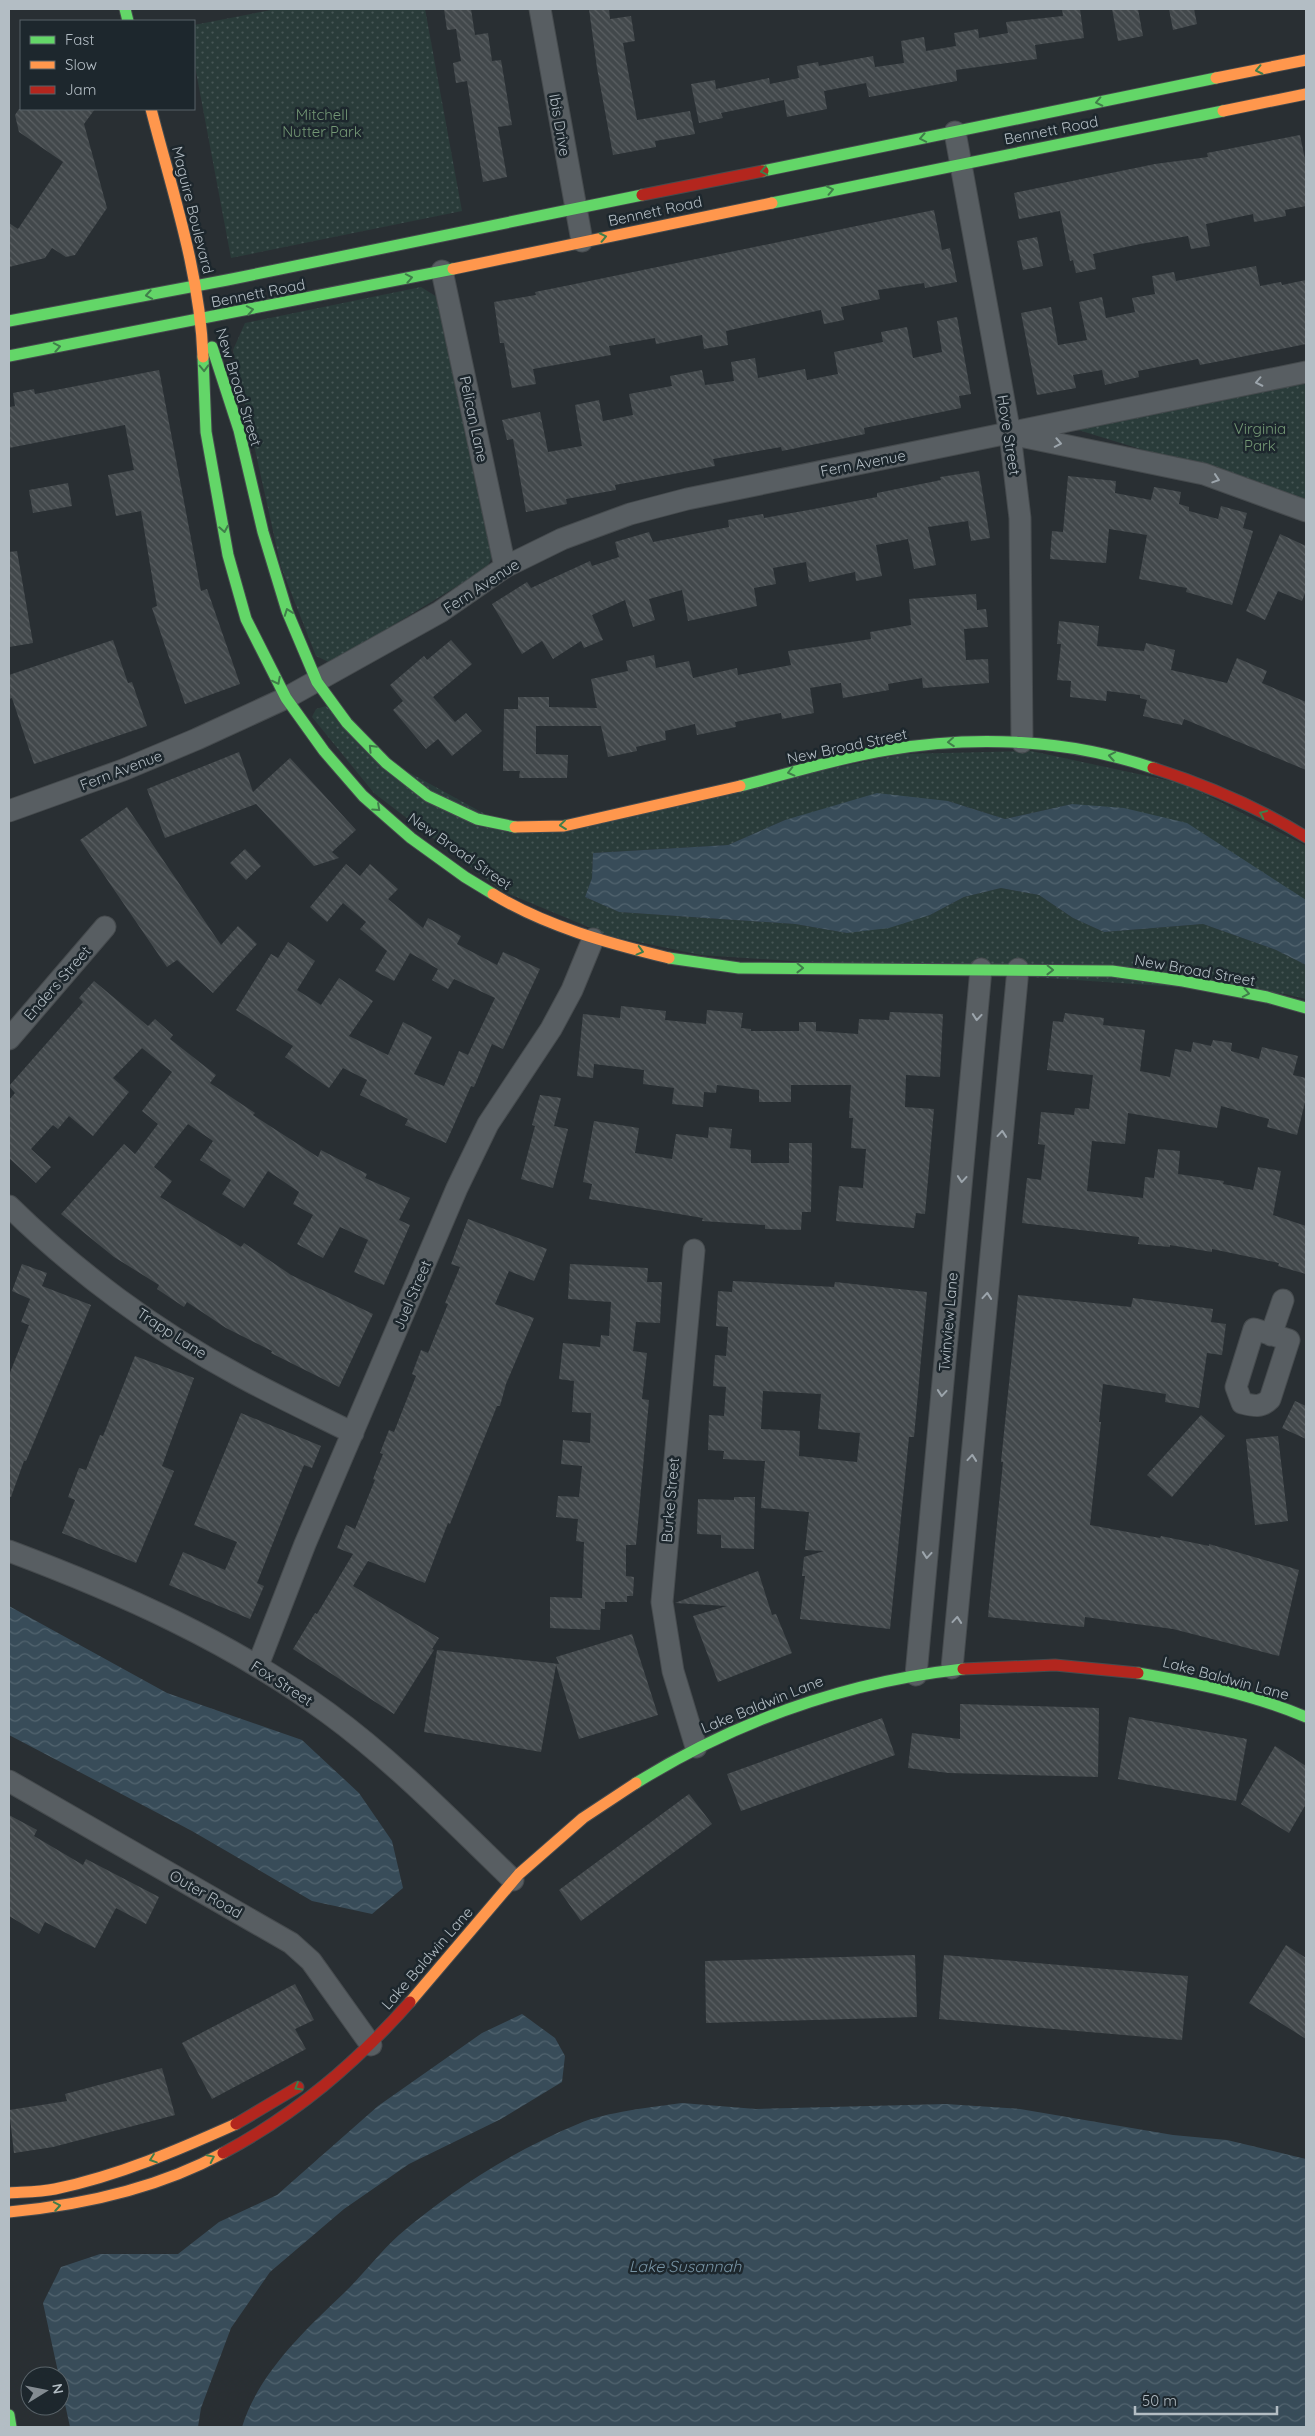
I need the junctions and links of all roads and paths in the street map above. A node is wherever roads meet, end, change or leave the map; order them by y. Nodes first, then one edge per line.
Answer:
1 (540, 9) edge
2 (1306, 60) edge
3 (1306, 94) edge
4 (151, 110) edge
5 (955, 132) junction
6 (960, 164) junction
7 (575, 209) junction
8 (582, 242) junction
9 (442, 271) junction
10 (197, 286) junction
11 (202, 320) junction
12 (9, 321) edge
13 (9, 356) edge
14 (1306, 372) edge
15 (1010, 434) junction
16 (1306, 510) edge
17 (505, 567) junction
18 (317, 682) junction
19 (286, 698) junction
20 (1022, 742) junction
21 (9, 811) edge
22 (1306, 837) edge
23 (105, 927) dead end
24 (592, 938) junction
25 (981, 969) junction
26 (1018, 970) junction
27 (1306, 1008) edge
28 (9, 1039) edge
29 (9, 1206) edge
30 (694, 1250) dead end
31 (1283, 1300) dead end
32 (1271, 1335) dead end
33 (353, 1434) junction
34 (9, 1551) edge
35 (258, 1665) junction
36 (952, 1668) junction
37 (916, 1675) junction
38 (1306, 1717) edge
39 (696, 1747) junction
40 (9, 1781) edge
41 (514, 1880) junction
42 (371, 2045) junction
43 (9, 2193) edge
44 (9, 2212) edge
45 (9, 2415) edge
46 (11, 2427) edge

1 - 7 street, Ibis Drive
2 -> 5 street, Bennett Road
3 - 6 street, Bennett Road
4 - 10 street, Maguire Boulevard
5 - 6 street, Hove Street
5 -> 7 street, Bennett Road
8 -> 6 street, Bennett Road
6 - 15 street, Hove Street
7 - 8 street, Ibis Drive
7 - 10 street, Bennett Road
8 - 9 street, Bennett Road
11 -> 9 street, Bennett Road
9 - 17 street, Pelican Lane
10 - 11 street, Maguire Boulevard
10 -> 12 street, Bennett Road
13 -> 11 street, Bennett Road
18 -> 11 street, New Broad Street
11 -> 19 street, New Broad Street
14 -> 15 street, Fern Avenue
15 -> 16 street, Fern Avenue
15 - 17 street, Fern Avenue
15 - 20 street, Hove Street
17 - 18 street, Fern Avenue
18 - 19 street, Fern Avenue
20 -> 18 street, New Broad Street
19 - 21 street, Fern Avenue
19 -> 24 street, New Broad Street
22 -> 20 street, New Broad Street
23 - 28 street, Enders Street
24 -> 25 street, New Broad Street
24 - 33 street, Juel Street
25 - 26 street, New Broad Street
25 -> 37 street, Twinview Lane
26 -> 27 street, New Broad Street
36 -> 26 street
29 - 33 street, Trapp Lane
30 - 39 street, Burke Street
31 - 32 street
33 - 35 street, Juel Street
34 - 35 street, Fox Street
35 - 41 street, Fox Street
36 - 37 street, Lake Baldwin Lane
36 - 38 street, Lake Baldwin Lane
37 - 39 street, Lake Baldwin Lane
39 - 41 street, Lake Baldwin Lane
40 - 42 street, Outer Road
41 - 42 street, Lake Baldwin Lane
42 -> 43 street, Lake Baldwin Lane
44 -> 42 street, Lake Baldwin Lane
45 - 46 street

